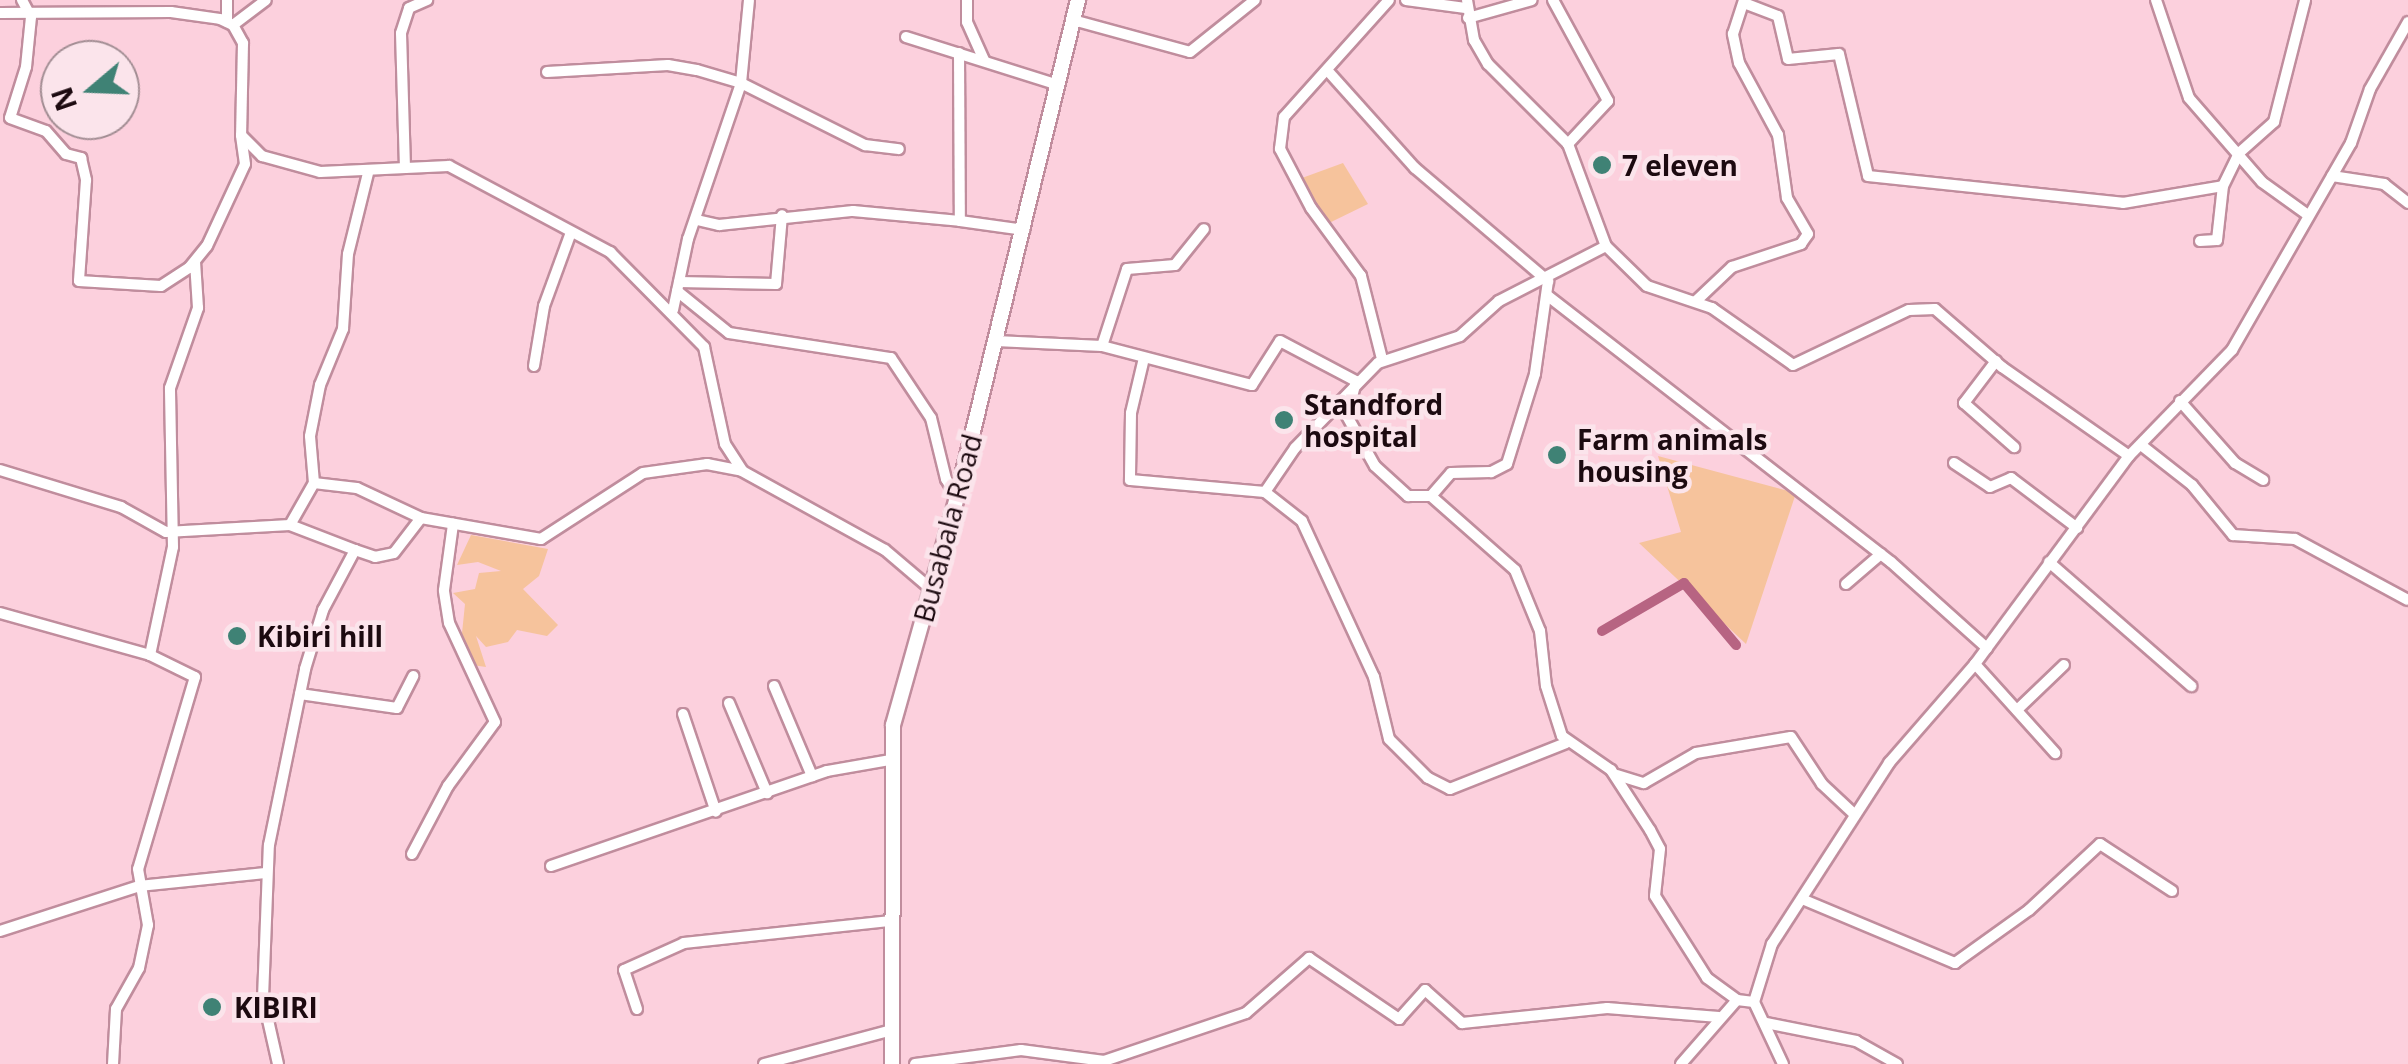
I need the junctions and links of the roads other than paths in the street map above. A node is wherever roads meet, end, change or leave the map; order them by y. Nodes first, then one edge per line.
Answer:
1 (22, 0) edge
2 (133, 0) edge
3 (226, 0) edge
4 (266, 0) edge
5 (427, 0) edge
6 (749, 0) edge
7 (967, 0) edge
8 (1078, 0) edge
9 (1254, 0) edge
10 (1389, 0) edge
11 (1406, 0) edge
12 (1532, 0) edge
13 (1553, 0) edge
14 (2156, 0) edge
15 (2305, 0) edge
16 (1744, 1) edge
17 (1466, 9) edge
18 (136, 13) junction
19 (0, 14) edge
20 (30, 17) junction
21 (1072, 20) junction
22 (2408, 22) edge
23 (230, 24) junction
24 (906, 37) dead end
25 (959, 53) junction
26 (984, 60) junction
27 (1327, 70) junction
28 (547, 72) dead end
29 (742, 83) junction
30 (1058, 85) junction
31 (241, 134) junction
32 (1568, 144) junction
33 (899, 148) dead end
34 (2240, 154) junction
35 (262, 156) junction
36 (246, 164) junction
37 (405, 168) junction
38 (368, 173) junction
39 (2332, 176) junction
40 (2223, 186) junction
41 (2408, 203) edge
42 (782, 215) junction
43 (2308, 216) junction
44 (697, 220) junction
45 (960, 221) junction
46 (1204, 229) dead end
47 (1025, 230) junction
48 (570, 236) junction
49 (2200, 240) dead end
50 (1606, 246) junction
51 (195, 262) junction
52 (1548, 282) junction
53 (678, 287) junction
54 (1548, 296) junction
55 (1696, 301) junction
56 (673, 310) junction
57 (996, 342) junction
58 (1102, 346) junction
59 (1144, 358) junction
60 (1382, 359) junction
61 (1996, 361) junction
62 (534, 366) dead end
63 (1356, 381) junction
64 (2180, 400) junction
65 (2141, 444) junction
66 (2014, 446) dead end
67 (2129, 456) junction
68 (1954, 462) dead end
69 (0, 470) edge
70 (742, 471) junction
71 (2263, 480) dead end
72 (314, 483) junction
73 (1266, 492) junction
74 (1431, 496) junction
75 (957, 497) junction
76 (421, 518) junction
77 (453, 524) junction
78 (290, 525) junction
79 (2076, 528) junction
80 (174, 533) junction
81 (355, 550) junction
82 (1881, 554) junction
83 (2049, 562) junction
84 (1846, 584) dead end
85 (932, 590) junction
86 (2408, 600) edge
87 (0, 614) edge
88 (1987, 648) junction
89 (150, 655) junction
90 (1975, 664) junction
91 (2064, 665) dead end
92 (413, 676) dead end
93 (774, 686) dead end
94 (2191, 686) dead end
95 (300, 694) junction
96 (729, 703) dead end
97 (2017, 710) junction
98 (683, 714) dead end
99 (1566, 742) junction
100 (2056, 754) dead end
101 (890, 760) junction
102 (1616, 775) junction
103 (812, 776) junction
104 (767, 793) junction
105 (716, 812) junction
106 (1855, 815) junction
107 (412, 854) dead end
108 (551, 866) dead end
109 (265, 873) junction
110 (140, 886) junction
111 (2172, 891) dead end
112 (1802, 899) junction
113 (891, 920) junction
114 (0, 931) edge
115 (1737, 1000) junction
116 (1754, 1002) junction
117 (637, 1009) dead end
118 (1719, 1017) junction
119 (1766, 1023) junction
120 (892, 1030) junction
121 (113, 1064) edge
122 (278, 1064) edge
123 (764, 1064) edge
124 (892, 1064) edge
125 (915, 1064) edge
126 (1682, 1064) edge
127 (1783, 1064) edge
128 (1897, 1064) edge

1 - 20 street
2 - 18 street
3 - 23 street
4 - 23 street
5 - 37 street
6 - 29 street
7 - 26 street
8 - 21 street, Busabala Road
9 - 21 street
10 - 27 street
11 - 17 street
12 - 17 street
13 - 32 street
14 - 34 street
15 - 34 street
16 - 40 street
16 - 55 street
17 - 32 street
18 - 20 street
18 - 23 street
19 - 20 street
20 - 51 street
21 - 30 street, Busabala Road
22 - 39 street
23 - 31 street
24 - 25 street
25 - 26 street
25 - 45 street
26 - 30 street
27 - 52 street
27 - 60 street
28 - 29 street
29 - 33 street
29 - 44 street
30 - 47 street, Busabala Road
31 - 35 street
31 - 36 street
32 - 50 street
34 - 40 street
34 - 43 street
35 - 36 street
35 - 38 street
36 - 51 street
37 - 38 street
37 - 48 street
38 - 72 street
39 - 41 street
39 - 43 street
40 - 49 street
42 - 44 street
42 - 45 street
42 - 53 street
43 - 64 street
44 - 53 street
45 - 47 street
46 - 58 street
47 - 57 street, Busabala Road
48 - 56 street
48 - 62 street
50 - 52 street
50 - 55 street
51 - 80 street
52 - 54 street
52 - 60 street
53 - 56 street
53 - 75 street
54 - 74 street
54 - 82 street
55 - 61 street
56 - 70 street
57 - 58 street
57 - 75 street, Busabala Road
58 - 59 street
59 - 63 street
59 - 73 street
60 - 63 street
61 - 66 street
61 - 67 street
63 - 73 street
63 - 74 street
64 - 65 street
64 - 71 street
65 - 67 street
65 - 86 street
67 - 79 street
68 - 79 street
69 - 80 street
70 - 77 street
70 - 85 street
72 - 76 street
72 - 78 street
73 - 99 street
74 - 99 street
75 - 85 street, Busabala Road
76 - 77 street
76 - 81 street
77 - 107 street
78 - 80 street
78 - 81 street
79 - 83 street
80 - 89 street
81 - 95 street
82 - 84 street
82 - 88 street
83 - 88 street
83 - 94 street
85 - 101 street, Busabala Road
87 - 89 street
88 - 90 street
89 - 110 street
90 - 97 street
90 - 106 street
91 - 97 street
92 - 95 street
93 - 103 street
95 - 109 street
96 - 104 street
97 - 100 street
98 - 105 street
99 - 102 street
101 - 103 street
101 - 113 street, Busabala Road
102 - 106 street
102 - 115 street
103 - 104 street
104 - 105 street
105 - 108 street
106 - 112 street
109 - 110 street
109 - 122 street
110 - 114 street
110 - 121 street
111 - 112 street
112 - 116 street
113 - 117 street
113 - 120 street, Busabala Road
115 - 116 street
115 - 118 street
116 - 119 street
118 - 125 street
118 - 126 street
119 - 127 street
119 - 128 street
120 - 123 street
120 - 124 street, Busabala Road

